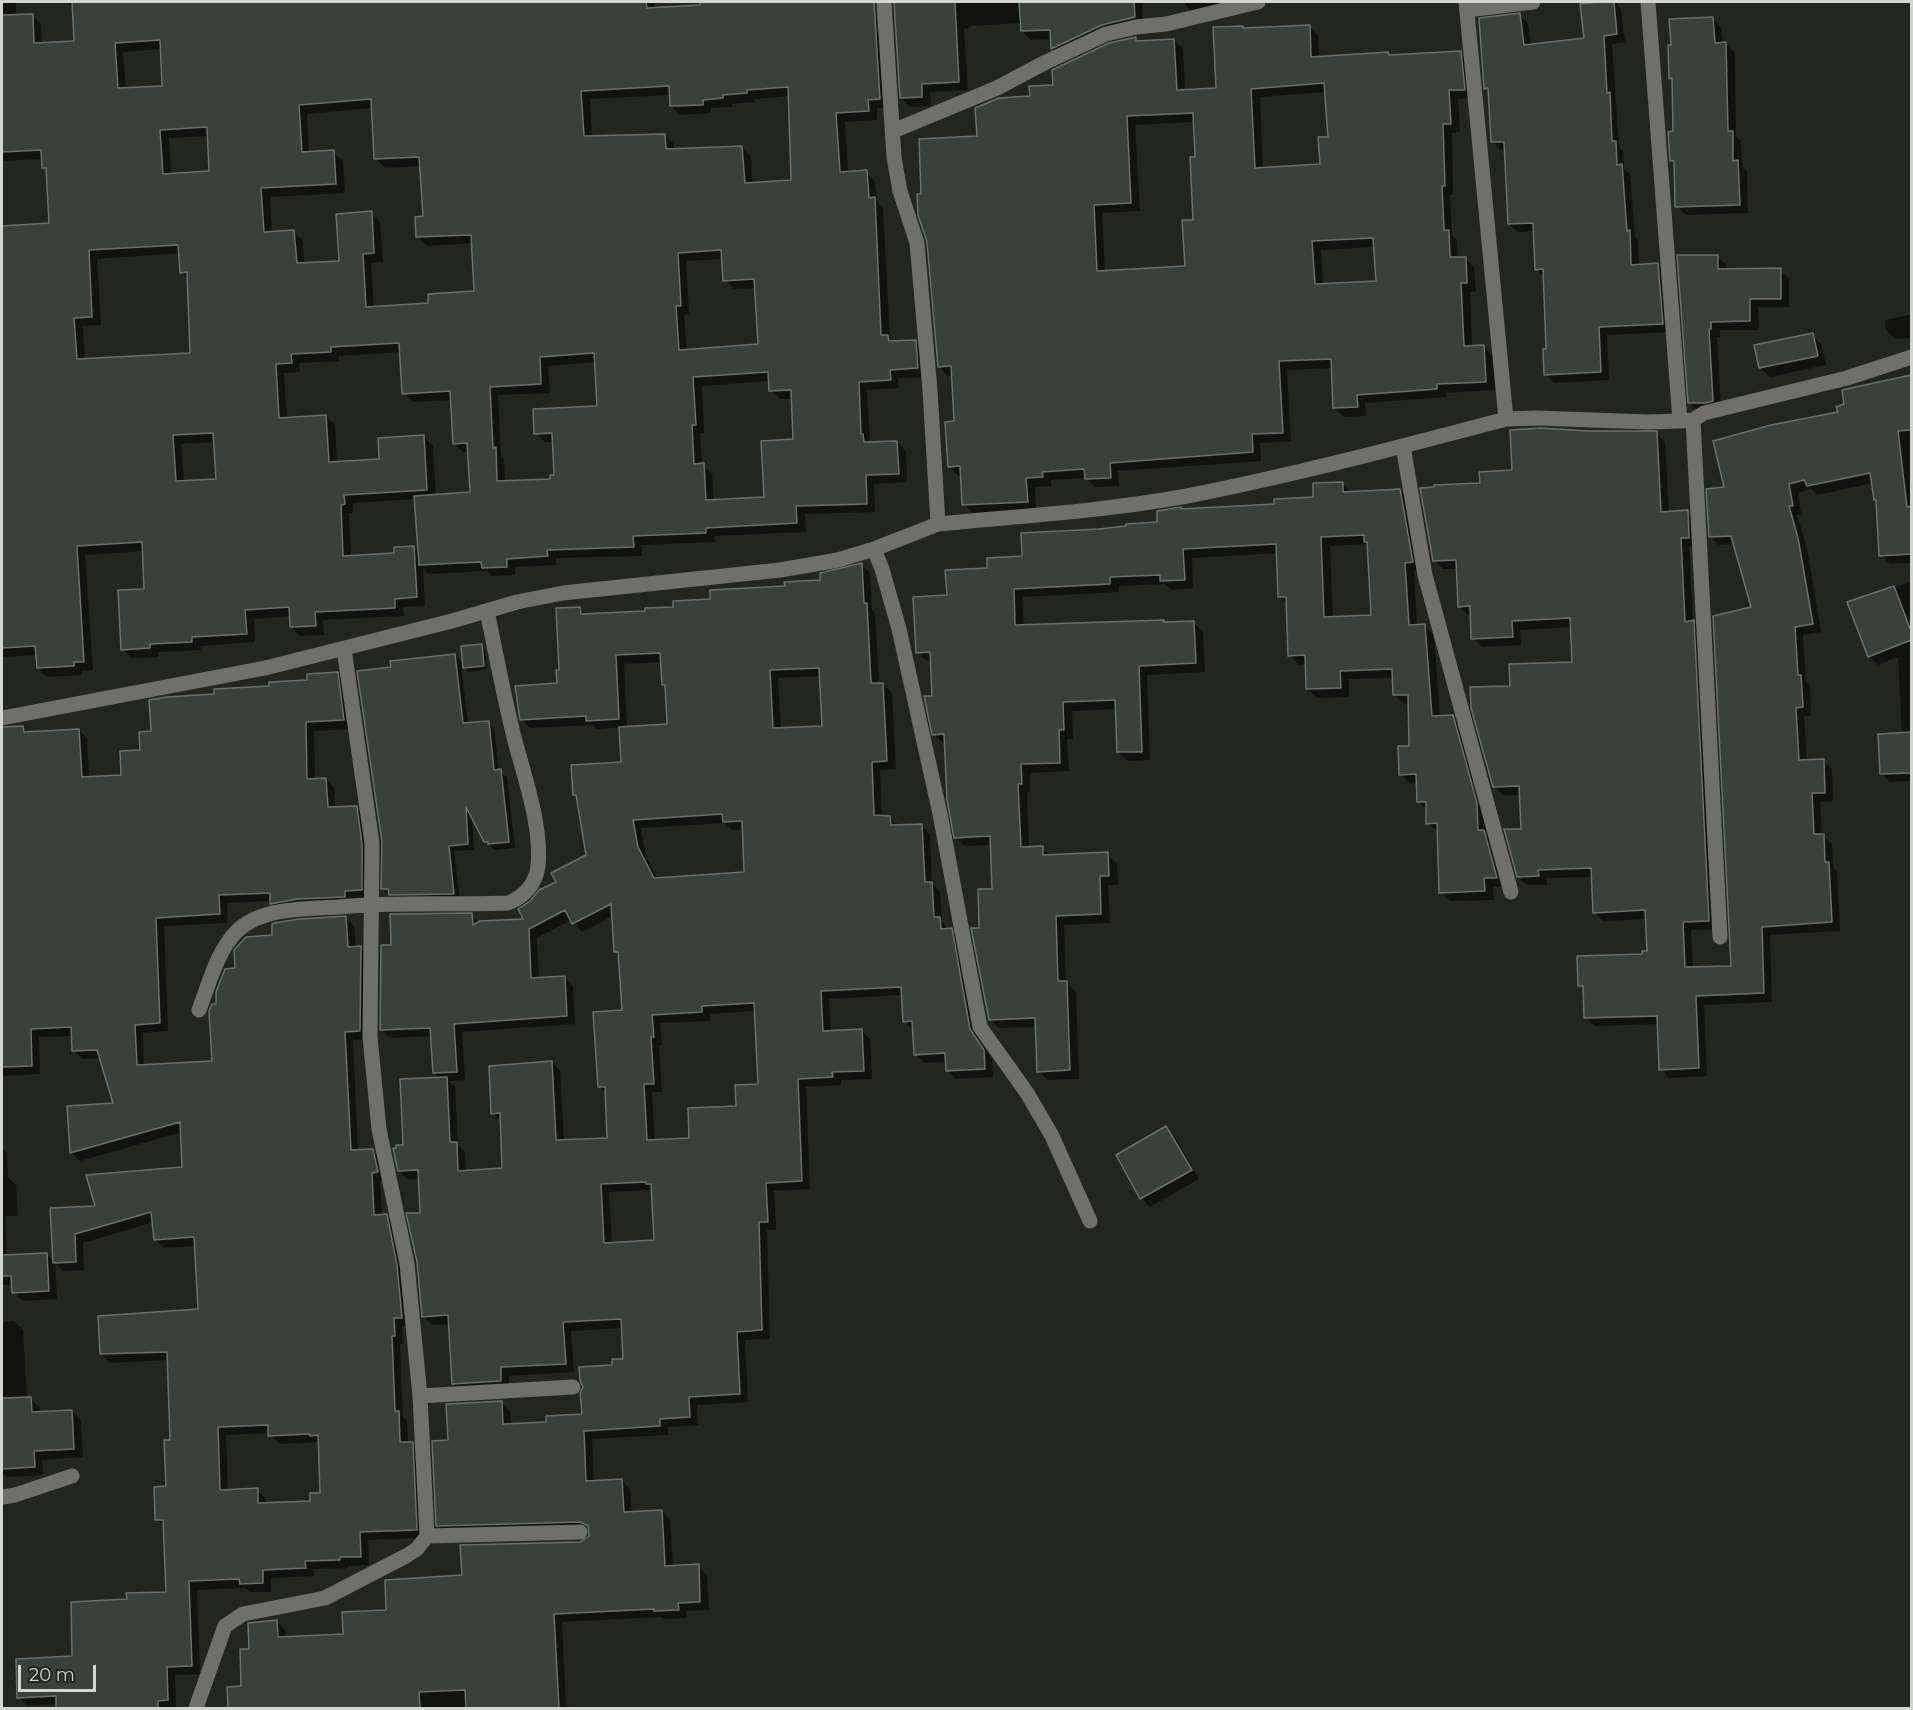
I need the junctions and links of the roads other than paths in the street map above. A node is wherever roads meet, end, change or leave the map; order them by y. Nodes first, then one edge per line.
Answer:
1 (884, 2) edge
2 (1258, 2) edge
3 (1533, 2) edge
4 (1648, 2) edge
5 (1467, 6) edge
6 (893, 131) junction
7 (1911, 357) edge
8 (1506, 419) junction
9 (1679, 421) junction
10 (1403, 446) junction
11 (938, 524) junction
12 (877, 557) junction
13 (487, 611) junction
14 (344, 649) junction
15 (2, 718) edge
16 (1511, 892) dead end
17 (373, 903) junction
18 (1720, 937) dead end
19 (199, 1010) dead end
20 (1090, 1221) dead end
21 (573, 1387) dead end
22 (420, 1396) junction
23 (72, 1476) dead end
24 (2, 1497) edge
25 (580, 1532) dead end
26 (427, 1536) junction
27 (195, 1708) edge

1 - 6 street
2 - 6 street
3 - 5 street
4 - 9 street
5 - 8 street
6 - 11 street
7 - 9 street
8 - 9 street
8 - 10 street
9 - 18 street
10 - 11 street
10 - 16 street
11 - 12 street
12 - 13 street
12 - 20 street
13 - 14 street
13 - 17 street
14 - 15 street
14 - 17 street
17 - 19 street
17 - 22 street
21 - 22 street
22 - 26 street
23 - 24 street
25 - 26 street
26 - 27 street

